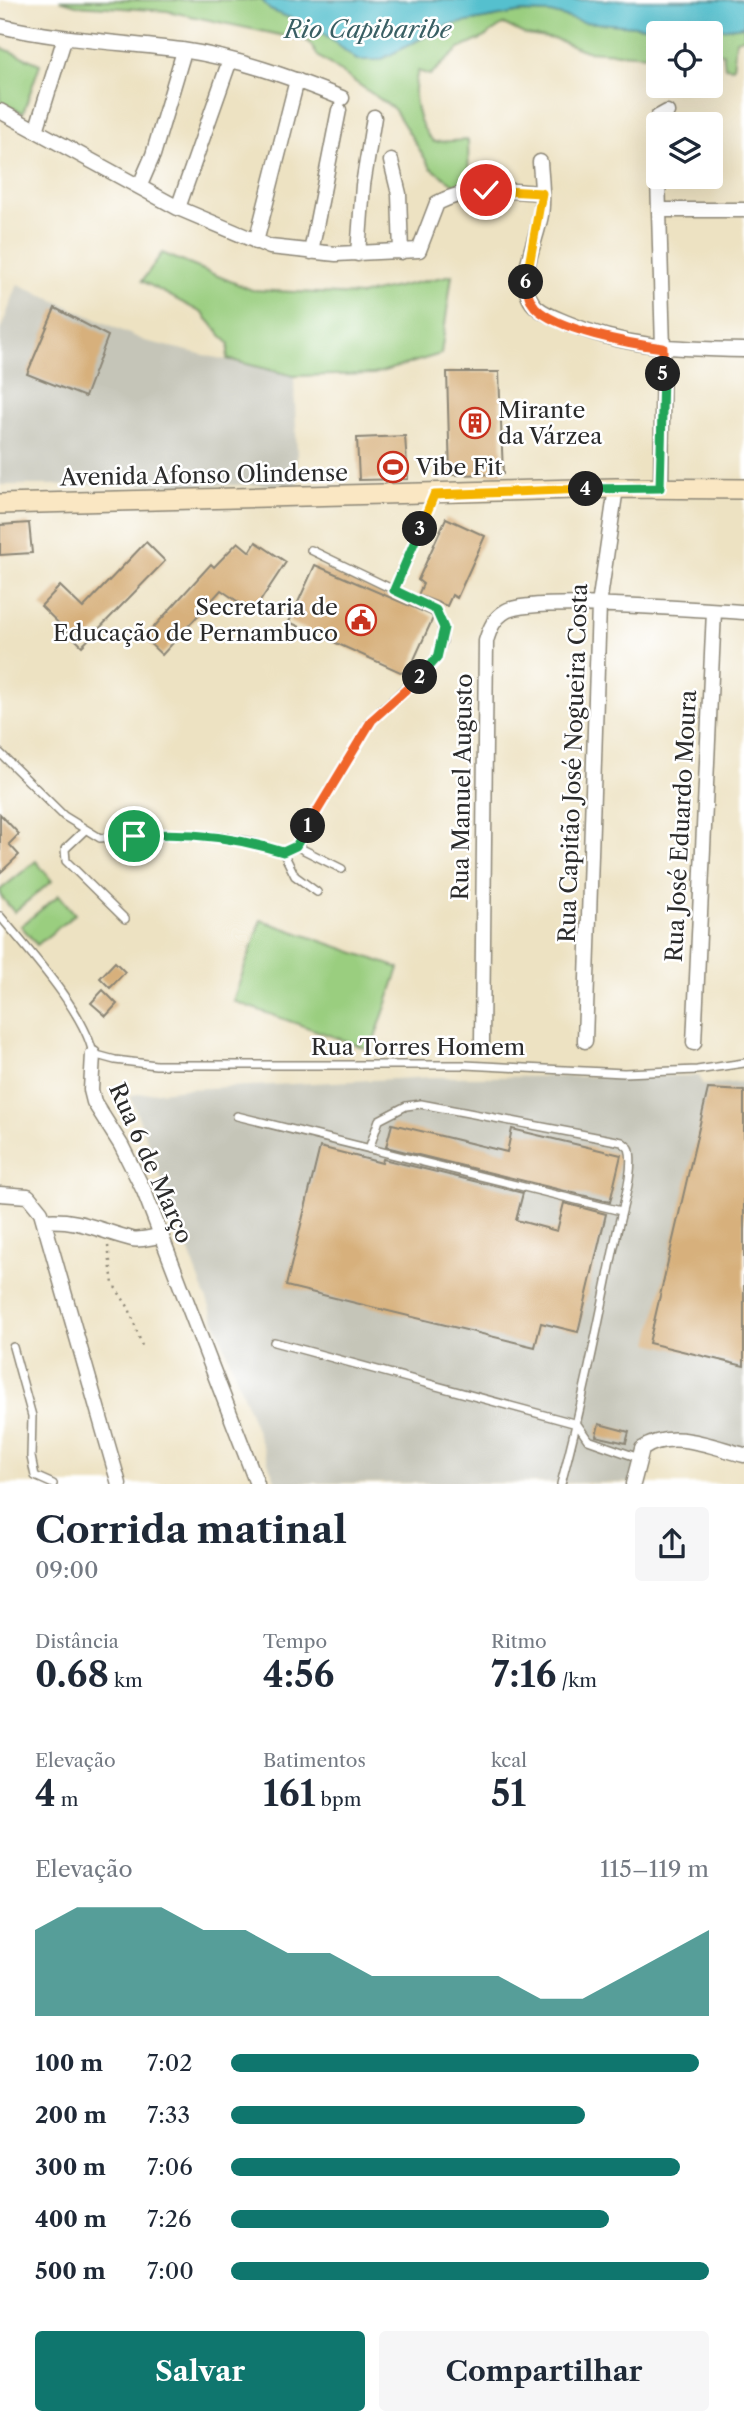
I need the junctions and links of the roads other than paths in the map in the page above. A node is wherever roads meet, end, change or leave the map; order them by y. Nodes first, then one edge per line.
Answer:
1 (0, 26) edge
2 (64, 40) junction
3 (184, 51) junction
4 (230, 60) junction
5 (297, 80) junction
6 (0, 111) edge
7 (374, 117) dead end
8 (36, 131) junction
9 (391, 161) dead end
10 (540, 162) dead end
11 (141, 185) junction
12 (659, 189) edge
13 (542, 193) junction
14 (178, 208) junction
15 (661, 210) junction
16 (744, 210) edge
17 (256, 242) junction
18 (311, 252) junction
19 (401, 252) junction
20 (358, 254) junction
21 (663, 348) junction
22 (744, 350) edge
23 (616, 488) junction
24 (660, 488) junction
25 (744, 489) edge
26 (434, 495) junction
27 (0, 504) edge
28 (311, 550) dead end
29 (394, 590) junction
30 (599, 605) junction
31 (714, 611) junction
32 (744, 612) edge
33 (0, 753) edge
34 (84, 831) junction
35 (296, 846) junction
36 (283, 852) junction
37 (342, 869) dead end
38 (317, 892) dead end
39 (0, 916) edge
40 (125, 919) dead end
41 (584, 1041) dead end
42 (482, 1043) dead end
43 (694, 1043) dead end
44 (93, 1054) junction
45 (744, 1063) edge
46 (236, 1116) dead end
47 (369, 1149) junction
48 (0, 1194) edge
49 (621, 1211) junction
50 (44, 1221) junction
51 (160, 1236) junction
52 (274, 1342) dead end
53 (13, 1348) dead end
54 (577, 1424) junction
55 (744, 1455) edge
56 (639, 1458) junction
57 (53, 1483) edge
58 (119, 1483) edge
59 (257, 1483) edge
60 (561, 1483) edge
61 (633, 1483) edge

1 - 2 street
2 - 3 street
2 - 8 street
3 - 4 street
3 - 11 street
4 - 5 street
4 - 14 street
5 - 17 street
5 - 18 street
6 - 8 street
7 - 20 street
8 - 11 street
9 - 19 street
10 - 13 street
11 - 14 street
12 - 15 street
13 - 19 street
13 - 21 street
14 - 17 street
15 - 16 street
15 - 21 street
17 - 18 street
18 - 20 street
19 - 20 street
21 - 22 street
21 - 24 street
23 - 24 main road, Avenida Afonso Olindense
23 - 26 main road, Avenida Afonso Olindense
23 - 30 street, Rua Capitão José Nogueira Costa
24 - 25 main road, Avenida Afonso Olindense
26 - 27 main road, Avenida Afonso Olindense
26 - 29 lane
28 - 29 lane
29 - 35 lane
30 - 31 street, Rua Manuel Augusto
30 - 41 street, Rua Capitão José Nogueira Costa
30 - 42 street, Rua Manuel Augusto
31 - 32 street, Rua Manuel Augusto
31 - 43 street, Rua José Eduardo Moura
33 - 34 lane
34 - 36 lane
34 - 40 lane
35 - 36 lane
35 - 37 lane
36 - 38 lane
39 - 44 lane, Rua 6 de Março
44 - 45 lane, Rua Torres Homem
44 - 51 street, Rua 6 de Março
46 - 47 lane
47 - 49 lane
47 - 49 lane
48 - 50 street
49 - 54 lane
50 - 51 street
50 - 58 street
51 - 59 street, Rua 6 de Março
52 - 54 lane
53 - 57 lane
54 - 56 lane
54 - 60 lane
55 - 56 street
56 - 61 street

